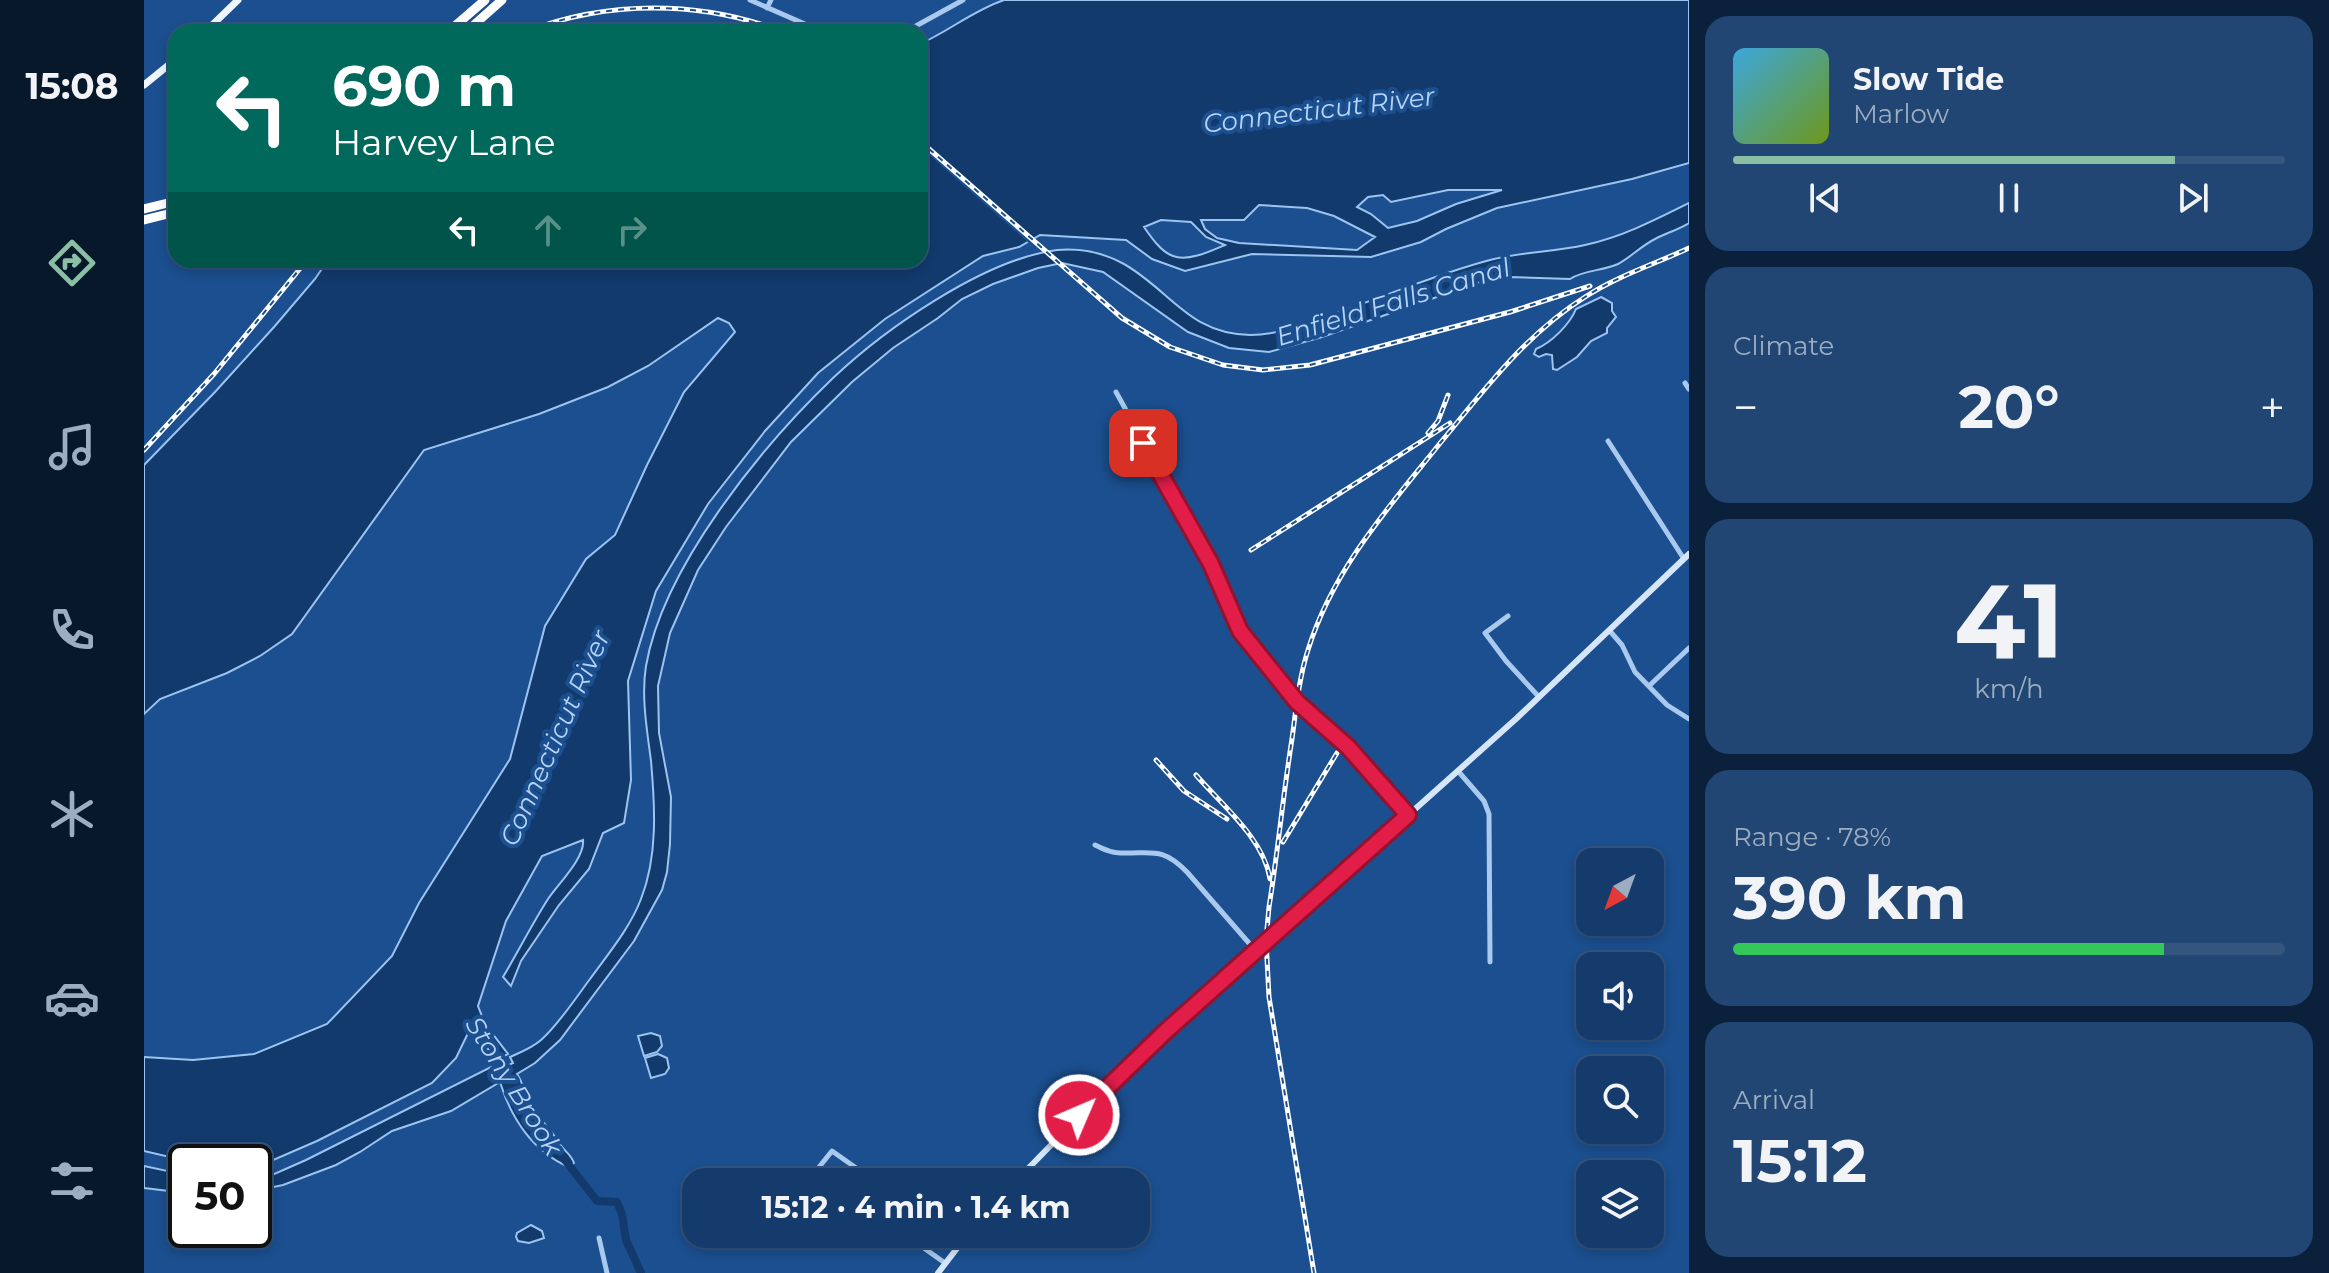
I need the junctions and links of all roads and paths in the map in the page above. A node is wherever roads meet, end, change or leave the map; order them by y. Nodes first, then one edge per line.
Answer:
1 (238, 0) edge
2 (485, 0) edge
3 (502, 0) edge
4 (750, 0) edge
5 (771, 0) edge
6 (963, 0) edge
7 (767, 8) junction
8 (213, 24) edge
9 (457, 24) edge
10 (475, 24) edge
11 (804, 24) edge
12 (920, 24) edge
13 (168, 66) edge
14 (144, 85) edge
15 (168, 203) edge
16 (144, 209) edge
17 (168, 214) edge
18 (144, 220) edge
19 (1116, 392) dead end
20 (1608, 441) dead end
21 (1686, 556) edge
22 (1508, 616) dead end
23 (1609, 630) junction
24 (1689, 648) edge
25 (1649, 686) junction
26 (1539, 697) junction
27 (1689, 719) edge
28 (1458, 771) junction
29 (1408, 815) junction
30 (1095, 845) dead end
31 (1255, 950) junction
32 (1490, 962) dead end
33 (817, 1168) edge
34 (857, 1168) edge
35 (1028, 1168) edge
36 (599, 1238) dead end
37 (923, 1248) edge
38 (957, 1248) edge
39 (945, 1263) junction
40 (607, 1273) edge
41 (938, 1273) edge

1 - 8 main road
2 - 9 highway
3 - 10 highway
4 - 7 street
5 - 7 street
6 - 12 street
7 - 11 street
13 - 14 main road
15 - 16 highway
17 - 18 highway
19 - 29 street
20 - 21 street
21 - 23 main road
22 - 26 street
23 - 25 street
23 - 26 main road
24 - 25 street
25 - 27 street
26 - 28 main road
28 - 29 main road
28 - 32 street
29 - 31 main road
30 - 31 street
31 - 35 main road
33 - 34 street
36 - 40 street
37 - 39 street
38 - 39 main road
39 - 41 main road

